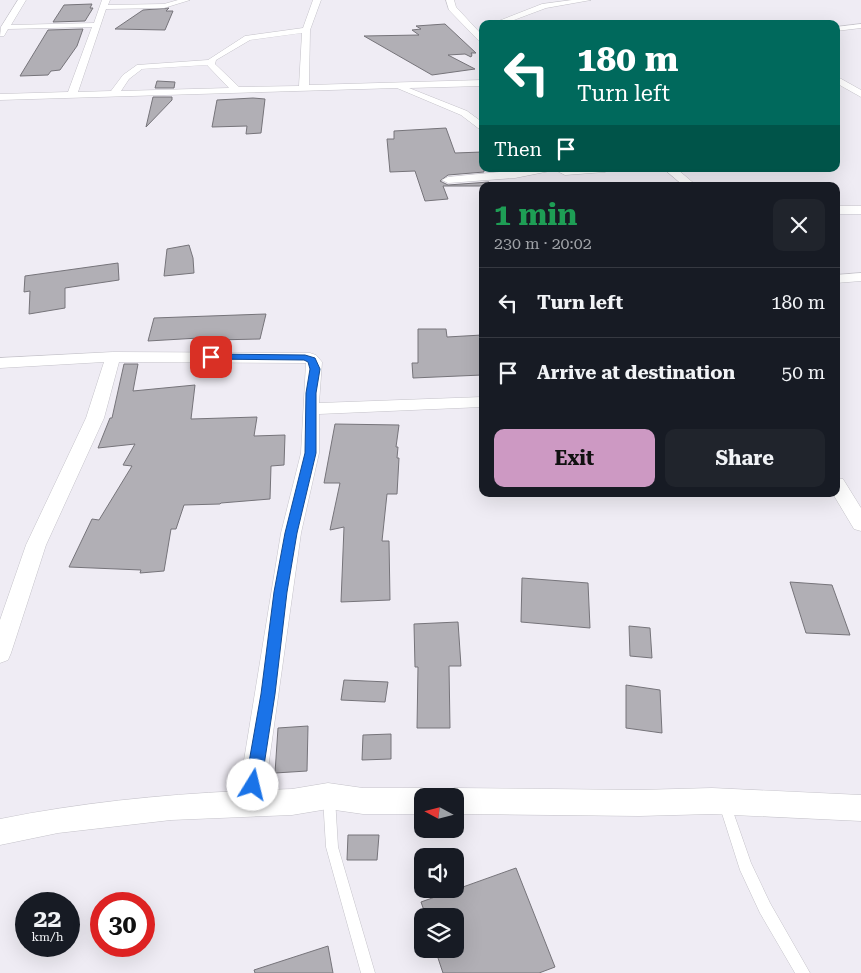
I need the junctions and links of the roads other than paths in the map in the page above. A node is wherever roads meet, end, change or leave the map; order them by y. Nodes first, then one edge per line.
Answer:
1 (22, 0) edge
2 (186, 0) edge
3 (317, 0) edge
4 (450, 0) edge
5 (587, 0) edge
6 (105, 4) edge
7 (506, 20) edge
8 (98, 24) junction
9 (861, 26) edge
10 (5, 27) junction
11 (479, 29) edge
12 (840, 29) edge
13 (306, 30) junction
14 (473, 30) junction
15 (0, 35) edge
16 (479, 36) edge
17 (211, 62) junction
18 (853, 76) dead end
19 (840, 78) edge
20 (840, 81) edge
21 (479, 83) edge
22 (394, 85) junction
23 (304, 88) junction
24 (237, 91) junction
25 (114, 94) junction
26 (861, 94) edge
27 (72, 95) junction
28 (0, 98) edge
29 (479, 124) edge
30 (530, 172) edge
31 (564, 172) edge
32 (674, 172) edge
33 (448, 180) dead end
34 (580, 182) dead end
35 (686, 182) edge
36 (840, 210) edge
37 (861, 210) edge
38 (861, 277) edge
39 (840, 279) edge
40 (113, 357) junction
41 (0, 364) edge
42 (479, 402) edge
43 (312, 409) junction
44 (847, 493) edge
45 (861, 524) edge
46 (0, 653) edge
47 (328, 796) junction
48 (414, 801) edge
49 (464, 801) edge
50 (724, 801) junction
51 (250, 803) junction
52 (861, 808) edge
53 (0, 832) edge
54 (368, 973) edge
55 (803, 973) edge

1 - 10 street
2 - 6 street
3 - 13 street
4 - 14 street
5 - 7 street
6 - 8 street
8 - 10 street
8 - 27 street
9 - 12 street
10 - 15 street
11 - 14 street
13 - 17 street
13 - 23 street
14 - 16 street
17 - 24 street
17 - 25 street
18 - 19 street
20 - 26 street
21 - 22 street
22 - 23 street
22 - 29 street
23 - 24 street
24 - 25 street
25 - 27 street
27 - 28 street
30 - 33 street
31 - 34 street
32 - 35 street
36 - 37 street
38 - 39 street
40 - 41 street
40 - 43 street
40 - 46 street
42 - 43 street
43 - 51 street
44 - 45 street
47 - 48 street
47 - 51 street
47 - 54 lane
49 - 50 street
50 - 52 street
50 - 55 lane
51 - 53 street

